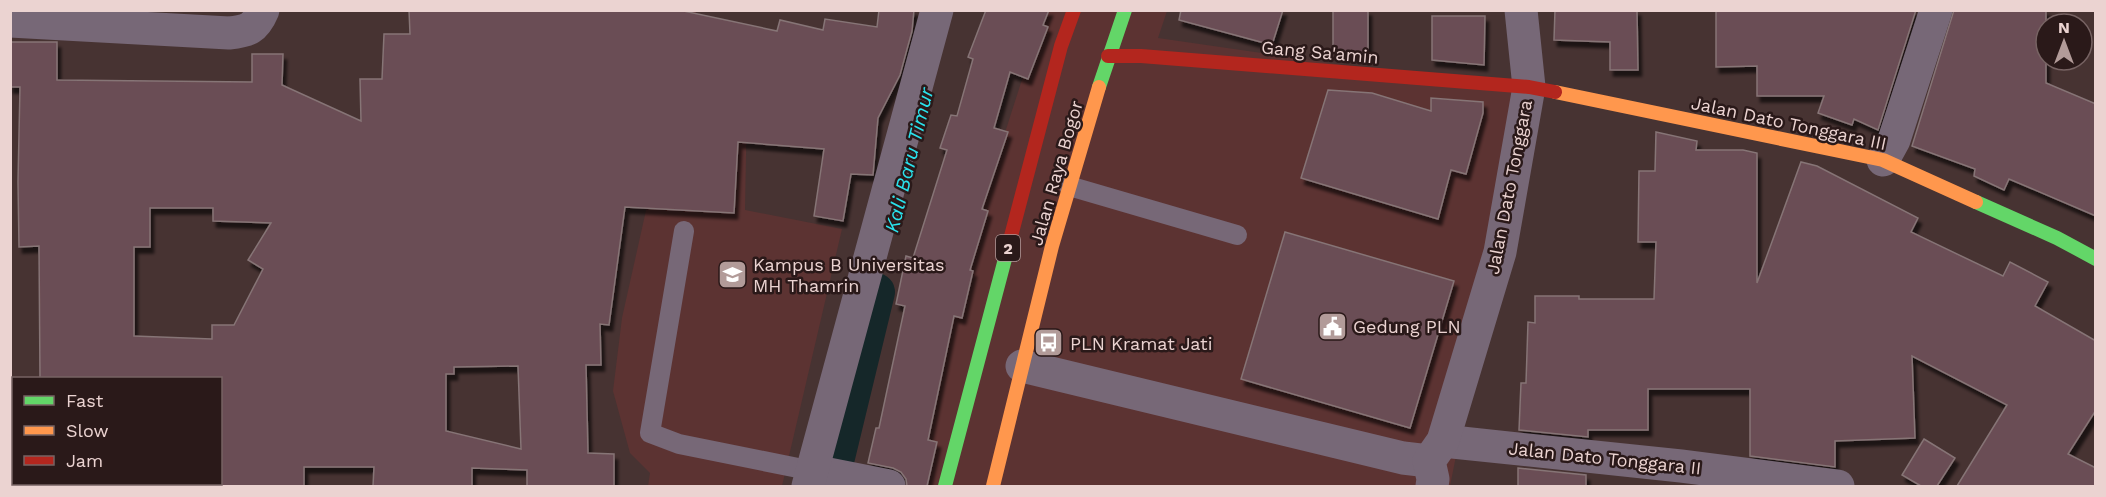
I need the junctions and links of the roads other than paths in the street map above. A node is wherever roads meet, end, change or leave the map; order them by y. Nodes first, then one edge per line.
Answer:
1 (263, 10) edge
2 (937, 10) edge
3 (1074, 10) edge
4 (1125, 10) edge
5 (1521, 10) edge
6 (1936, 10) edge
7 (10, 21) edge
8 (1108, 56) junction
9 (1529, 87) junction
10 (1883, 160) junction
11 (1069, 186) junction
12 (684, 231) dead end
13 (1237, 235) dead end
14 (2096, 259) edge
15 (1022, 366) junction
16 (1435, 463) edge
17 (822, 477) edge
18 (889, 486) edge
19 (945, 486) edge
20 (993, 486) edge
21 (1838, 486) edge

1 - 7 street
2 - 17 street
3 - 19 main road, Jalan Raya Bogor / 2
4 - 8 main road, Jalan Raya Bogor
5 - 9 street, Jalan Dato Tonggara
6 - 10 street
8 - 9 main road, Gang Sa'amin
8 - 11 main road, Jalan Raya Bogor
9 - 10 main road, Jalan Dato Tonggara III
9 - 16 street, Jalan Dato Tonggara
10 - 14 main road, Jalan Dato Tonggara III
11 - 13 lane
11 - 15 main road, Jalan Raya Bogor
12 - 17 lane
15 - 16 street
15 - 20 main road, Jalan Raya Bogor
16 - 21 street, Jalan Dato Tonggara II
17 - 18 street

